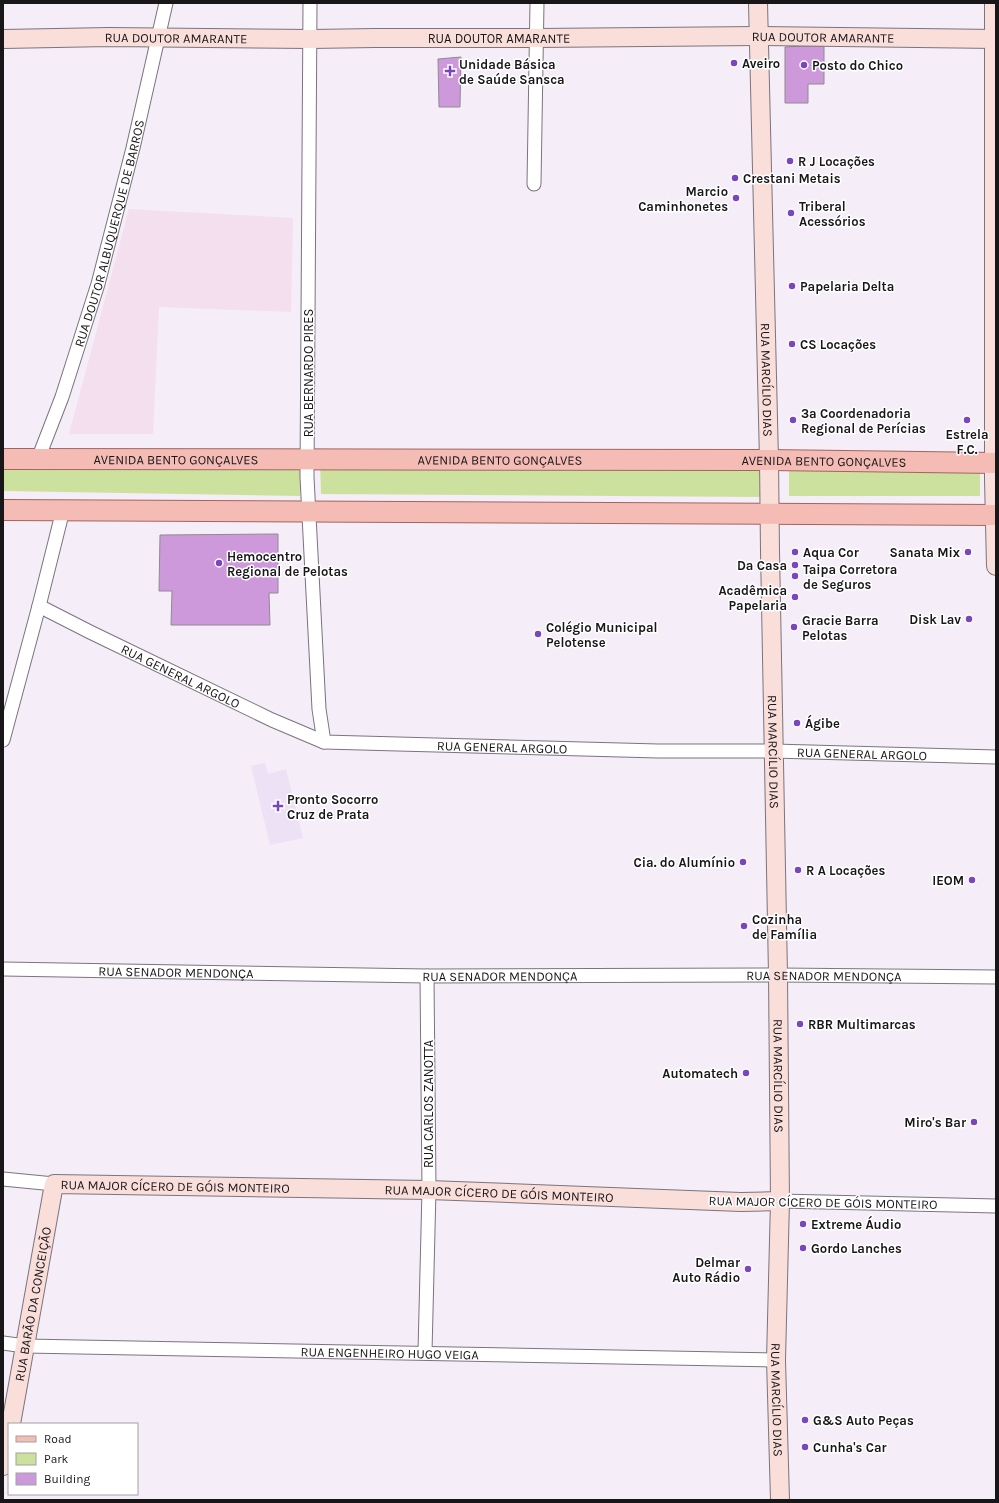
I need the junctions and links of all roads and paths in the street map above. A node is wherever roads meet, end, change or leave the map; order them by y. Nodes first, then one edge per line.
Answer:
1 (166, 3) edge
2 (310, 3) edge
3 (537, 3) edge
4 (758, 3) edge
5 (994, 3) edge
6 (758, 36) junction
7 (158, 37) junction
8 (536, 38) junction
9 (3, 39) edge
10 (311, 39) junction
11 (995, 39) edge
12 (534, 184) dead end
13 (3, 459) edge
14 (38, 459) junction
15 (307, 459) junction
16 (769, 460) junction
17 (995, 463) edge
18 (3, 510) edge
19 (63, 510) junction
20 (308, 511) junction
21 (769, 514) junction
22 (995, 515) edge
23 (996, 566) edge
24 (39, 606) junction
25 (3, 740) edge
26 (324, 742) junction
27 (774, 751) junction
28 (996, 757) edge
29 (3, 969) edge
30 (778, 974) junction
31 (428, 976) junction
32 (996, 978) edge
33 (3, 1179) edge
34 (54, 1184) junction
35 (429, 1190) junction
36 (780, 1201) junction
37 (996, 1206) edge
38 (3, 1344) edge
39 (25, 1346) junction
40 (425, 1352) junction
41 (776, 1360) junction
42 (11, 1423) edge
43 (8, 1439) edge
44 (3, 1466) edge
45 (780, 1500) edge

1 - 7 street, RUA DOUTOR ALBUQUERQUE DE BARROS
2 - 10 street, RUA BERNARDO PIRES
3 - 8 street
4 - 6 main road, RUA MARCÍLIO DIAS
5 - 11 main road
6 - 8 main road, RUA DOUTOR AMARANTE
6 - 11 main road, RUA DOUTOR AMARANTE
6 - 16 main road, RUA MARCÍLIO DIAS
7 - 9 main road, RUA DOUTOR AMARANTE
7 - 10 main road, RUA DOUTOR AMARANTE
7 - 14 street, RUA DOUTOR ALBUQUERQUE DE BARROS
8 - 10 main road, RUA DOUTOR AMARANTE
8 - 12 street
10 - 15 street, RUA BERNARDO PIRES
11 - 17 main road
13 - 14 main road, AVENIDA BENTO GONÇALVES
14 - 15 main road, AVENIDA BENTO GONÇALVES
15 - 16 main road, AVENIDA BENTO GONÇALVES
15 - 20 street, RUA BERNARDO PIRES
16 - 17 main road, AVENIDA BENTO GONÇALVES
16 - 21 main road, RUA MARCÍLIO DIAS
17 - 22 main road
18 - 19 main road
19 - 20 main road
19 - 24 street
20 - 21 main road
20 - 26 street, RUA BERNARDO PIRES
21 - 22 main road
21 - 27 main road, RUA MARCÍLIO DIAS
22 - 23 main road
24 - 25 street
24 - 26 street, RUA GENERAL ARGOLO
26 - 27 street, RUA GENERAL ARGOLO
27 - 28 street, RUA GENERAL ARGOLO
27 - 30 main road, RUA MARCÍLIO DIAS
29 - 31 street, RUA SENADOR MENDONÇA
30 - 31 street, RUA SENADOR MENDONÇA
30 - 32 street, RUA SENADOR MENDONÇA
30 - 36 main road, RUA MARCÍLIO DIAS
31 - 35 street, RUA CARLOS ZANOTTA
33 - 34 street, RUA MAJOR CÍCERO DE GÓIS MONTEIRO
34 - 35 main road, RUA MAJOR CÍCERO DE GÓIS MONTEIRO
34 - 39 main road, RUA BARÃO DA CONCEIÇÃO
35 - 36 main road, RUA MAJOR CÍCERO DE GÓIS MONTEIRO
35 - 40 street, RUA CARLOS ZANOTTA
36 - 37 street, RUA MAJOR CÍCERO DE GÓIS MONTEIRO
36 - 41 main road, RUA MARCÍLIO DIAS
38 - 39 street, RUA ENGENHEIRO HUGO VEIGA
39 - 40 street, RUA ENGENHEIRO HUGO VEIGA
39 - 42 main road, RUA BARÃO DA CONCEIÇÃO
40 - 41 street, RUA ENGENHEIRO HUGO VEIGA
41 - 45 main road, RUA MARCÍLIO DIAS
43 - 44 main road

